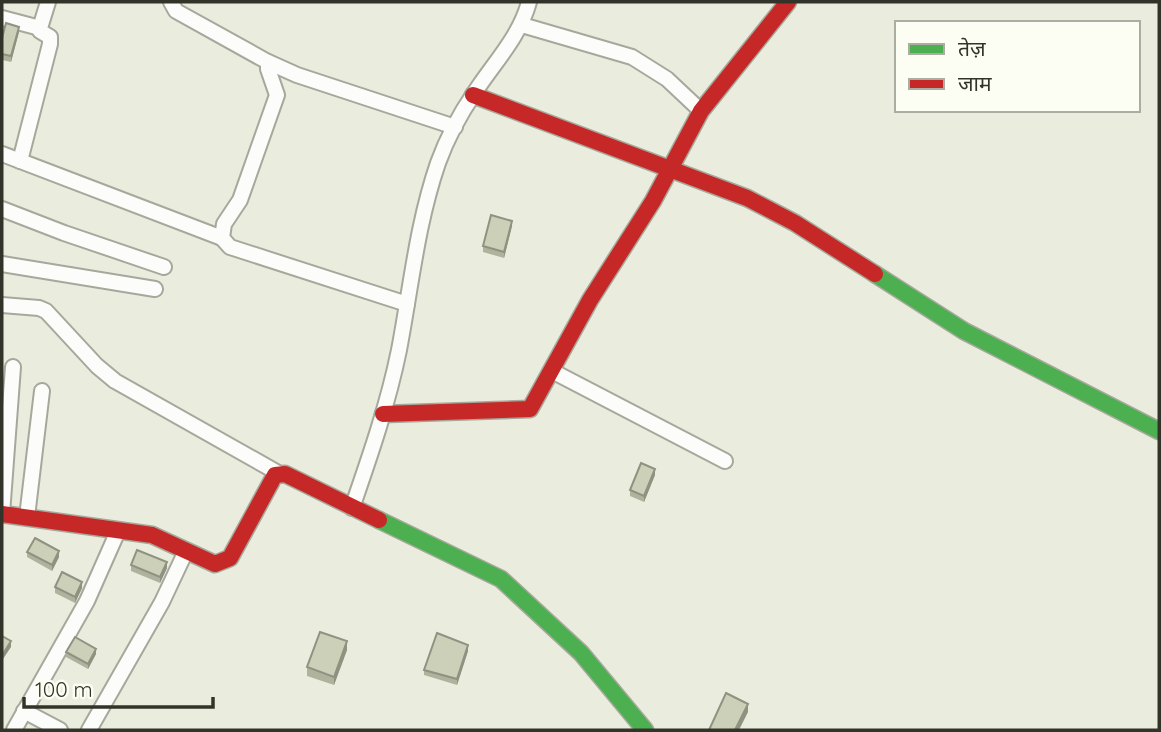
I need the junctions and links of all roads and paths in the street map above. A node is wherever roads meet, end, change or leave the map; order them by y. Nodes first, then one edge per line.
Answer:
1 (48, 2) edge
2 (171, 2) edge
3 (529, 2) edge
4 (788, 2) edge
5 (2, 18) edge
6 (522, 25) junction
7 (40, 28) junction
8 (268, 62) junction
9 (473, 95) junction
10 (701, 111) junction
11 (454, 127) junction
12 (2, 154) edge
13 (20, 161) junction
14 (670, 168) junction
15 (2, 209) edge
16 (222, 238) junction
17 (2, 264) edge
18 (164, 267) dead end
19 (155, 289) dead end
20 (407, 304) junction
21 (2, 305) edge
22 (13, 367) dead end
23 (552, 372) junction
24 (43, 391) dead end
25 (383, 414) junction
26 (1159, 431) edge
27 (726, 461) dead end
28 (280, 474) junction
29 (352, 508) junction
30 (2, 515) edge
31 (27, 517) junction
32 (118, 531) junction
33 (186, 551) junction
34 (24, 711) junction
35 (14, 730) edge
36 (57, 730) edge
37 (89, 730) edge
38 (645, 730) edge

1 - 7 street
2 - 8 street
3 - 6 street
4 - 10 street
5 - 7 street
6 - 9 street
6 - 10 street
7 - 13 street
8 - 11 street
8 - 16 street
9 - 11 street
9 - 14 street
10 - 14 street
11 - 20 street
12 - 13 street
13 - 16 street
14 - 23 street
14 - 26 street
15 - 18 street
16 - 20 street
17 - 19 street
20 - 25 street
21 - 28 street
22 - 30 street
23 - 25 street
23 - 27 street
24 - 31 street
25 - 29 street
28 - 29 street
28 - 33 street
29 - 38 street
30 - 31 street
31 - 32 street
32 - 33 street
32 - 34 street
33 - 37 street
34 - 35 street
34 - 36 street

